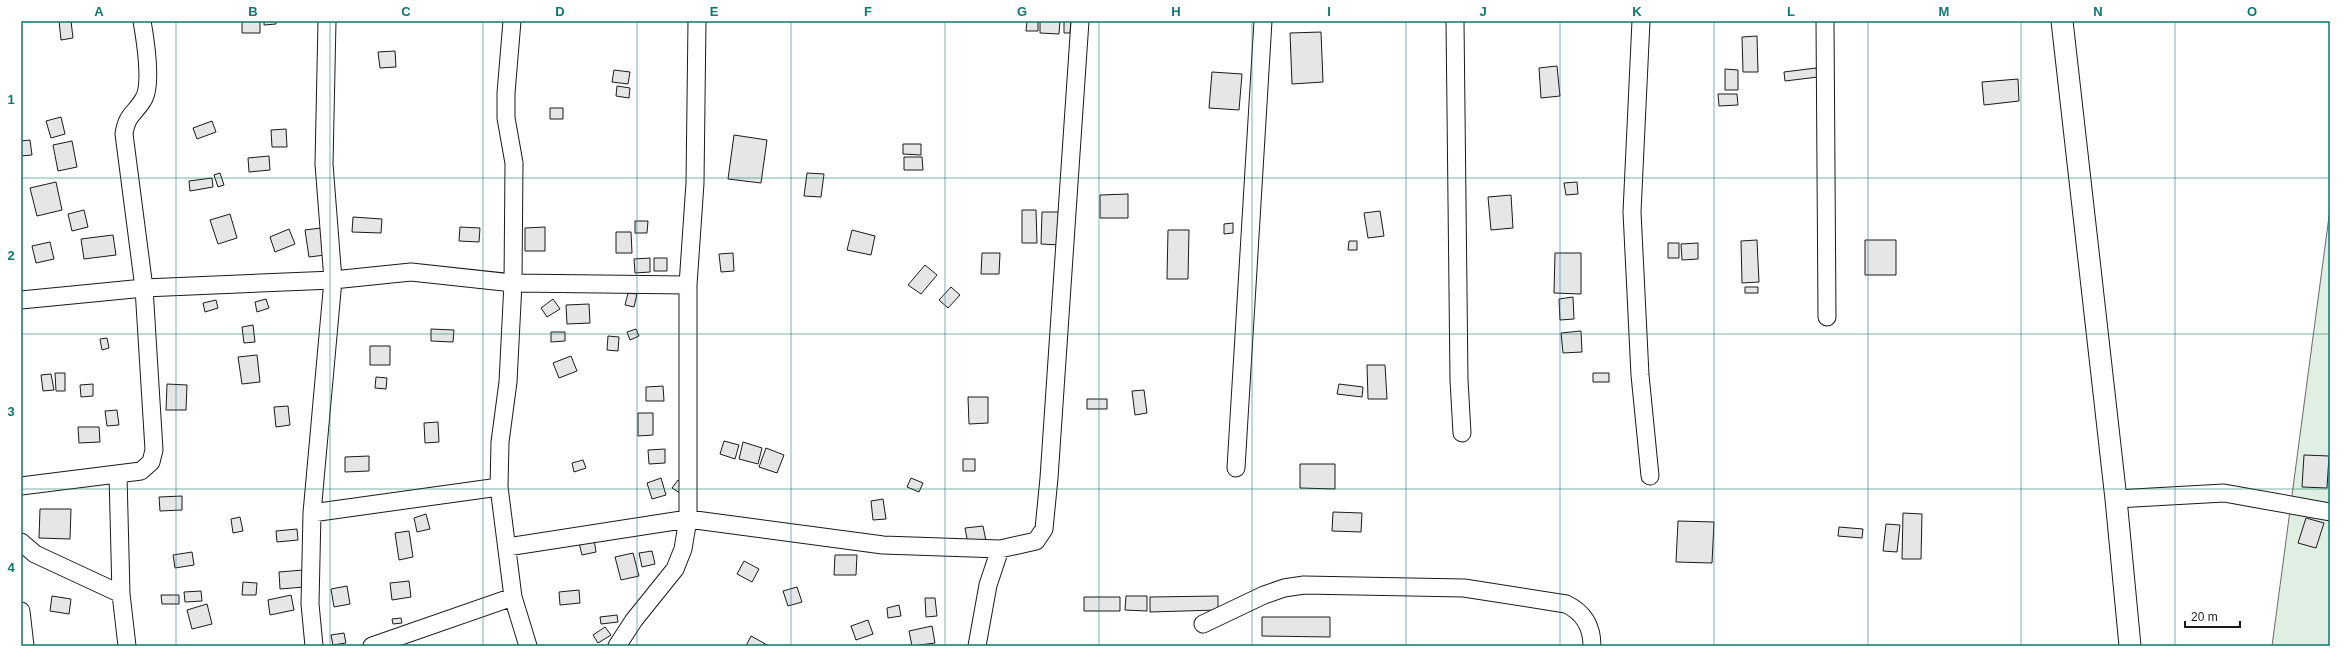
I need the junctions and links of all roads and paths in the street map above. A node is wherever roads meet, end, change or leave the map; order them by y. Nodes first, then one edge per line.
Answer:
1 (142, 21) edge
2 (327, 21) edge
3 (512, 21) edge
4 (697, 21) edge
5 (1080, 21) edge
6 (1263, 21) edge
7 (1455, 21) edge
8 (1641, 21) edge
9 (1826, 21) edge
10 (2062, 21) edge
11 (333, 280) junction
12 (513, 283) junction
13 (688, 285) junction
14 (144, 288) junction
15 (21, 300) edge
16 (1827, 317) dead end
17 (1462, 433) dead end
18 (1236, 468) dead end
19 (118, 475) junction
20 (1650, 476) dead end
21 (21, 486) edge
22 (499, 487) junction
23 (2116, 499) junction
24 (2330, 512) edge
25 (312, 513) junction
26 (688, 519) junction
27 (21, 542) edge
28 (506, 547) junction
29 (1000, 549) junction
30 (121, 594) junction
31 (513, 597) junction
32 (21, 611) edge
33 (2126, 618) junction
34 (1203, 624) dead end
35 (25, 646) edge
36 (127, 646) edge
37 (314, 646) edge
38 (372, 646) edge
39 (528, 646) edge
40 (617, 646) edge
41 (978, 646) edge
42 (1592, 646) edge
43 (2122, 646) edge
44 (2130, 646) edge

1 - 14 street
2 - 11 street
3 - 12 street
4 - 13 street
5 - 29 street
6 - 18 street
7 - 17 street
8 - 20 street
9 - 16 street
10 - 23 street
11 - 12 street
11 - 14 street
11 - 25 street
12 - 13 street
12 - 22 street
13 - 26 street
14 - 15 street
14 - 19 street
19 - 21 street
19 - 30 street
22 - 25 street
22 - 28 street
23 - 24 street
23 - 33 street
25 - 37 street
26 - 28 street
26 - 29 street
26 - 40 street
27 - 30 street
28 - 31 street
29 - 41 street
30 - 36 street
31 - 38 street
31 - 39 street
32 - 35 street
33 - 43 street
33 - 44 street
34 - 42 street

